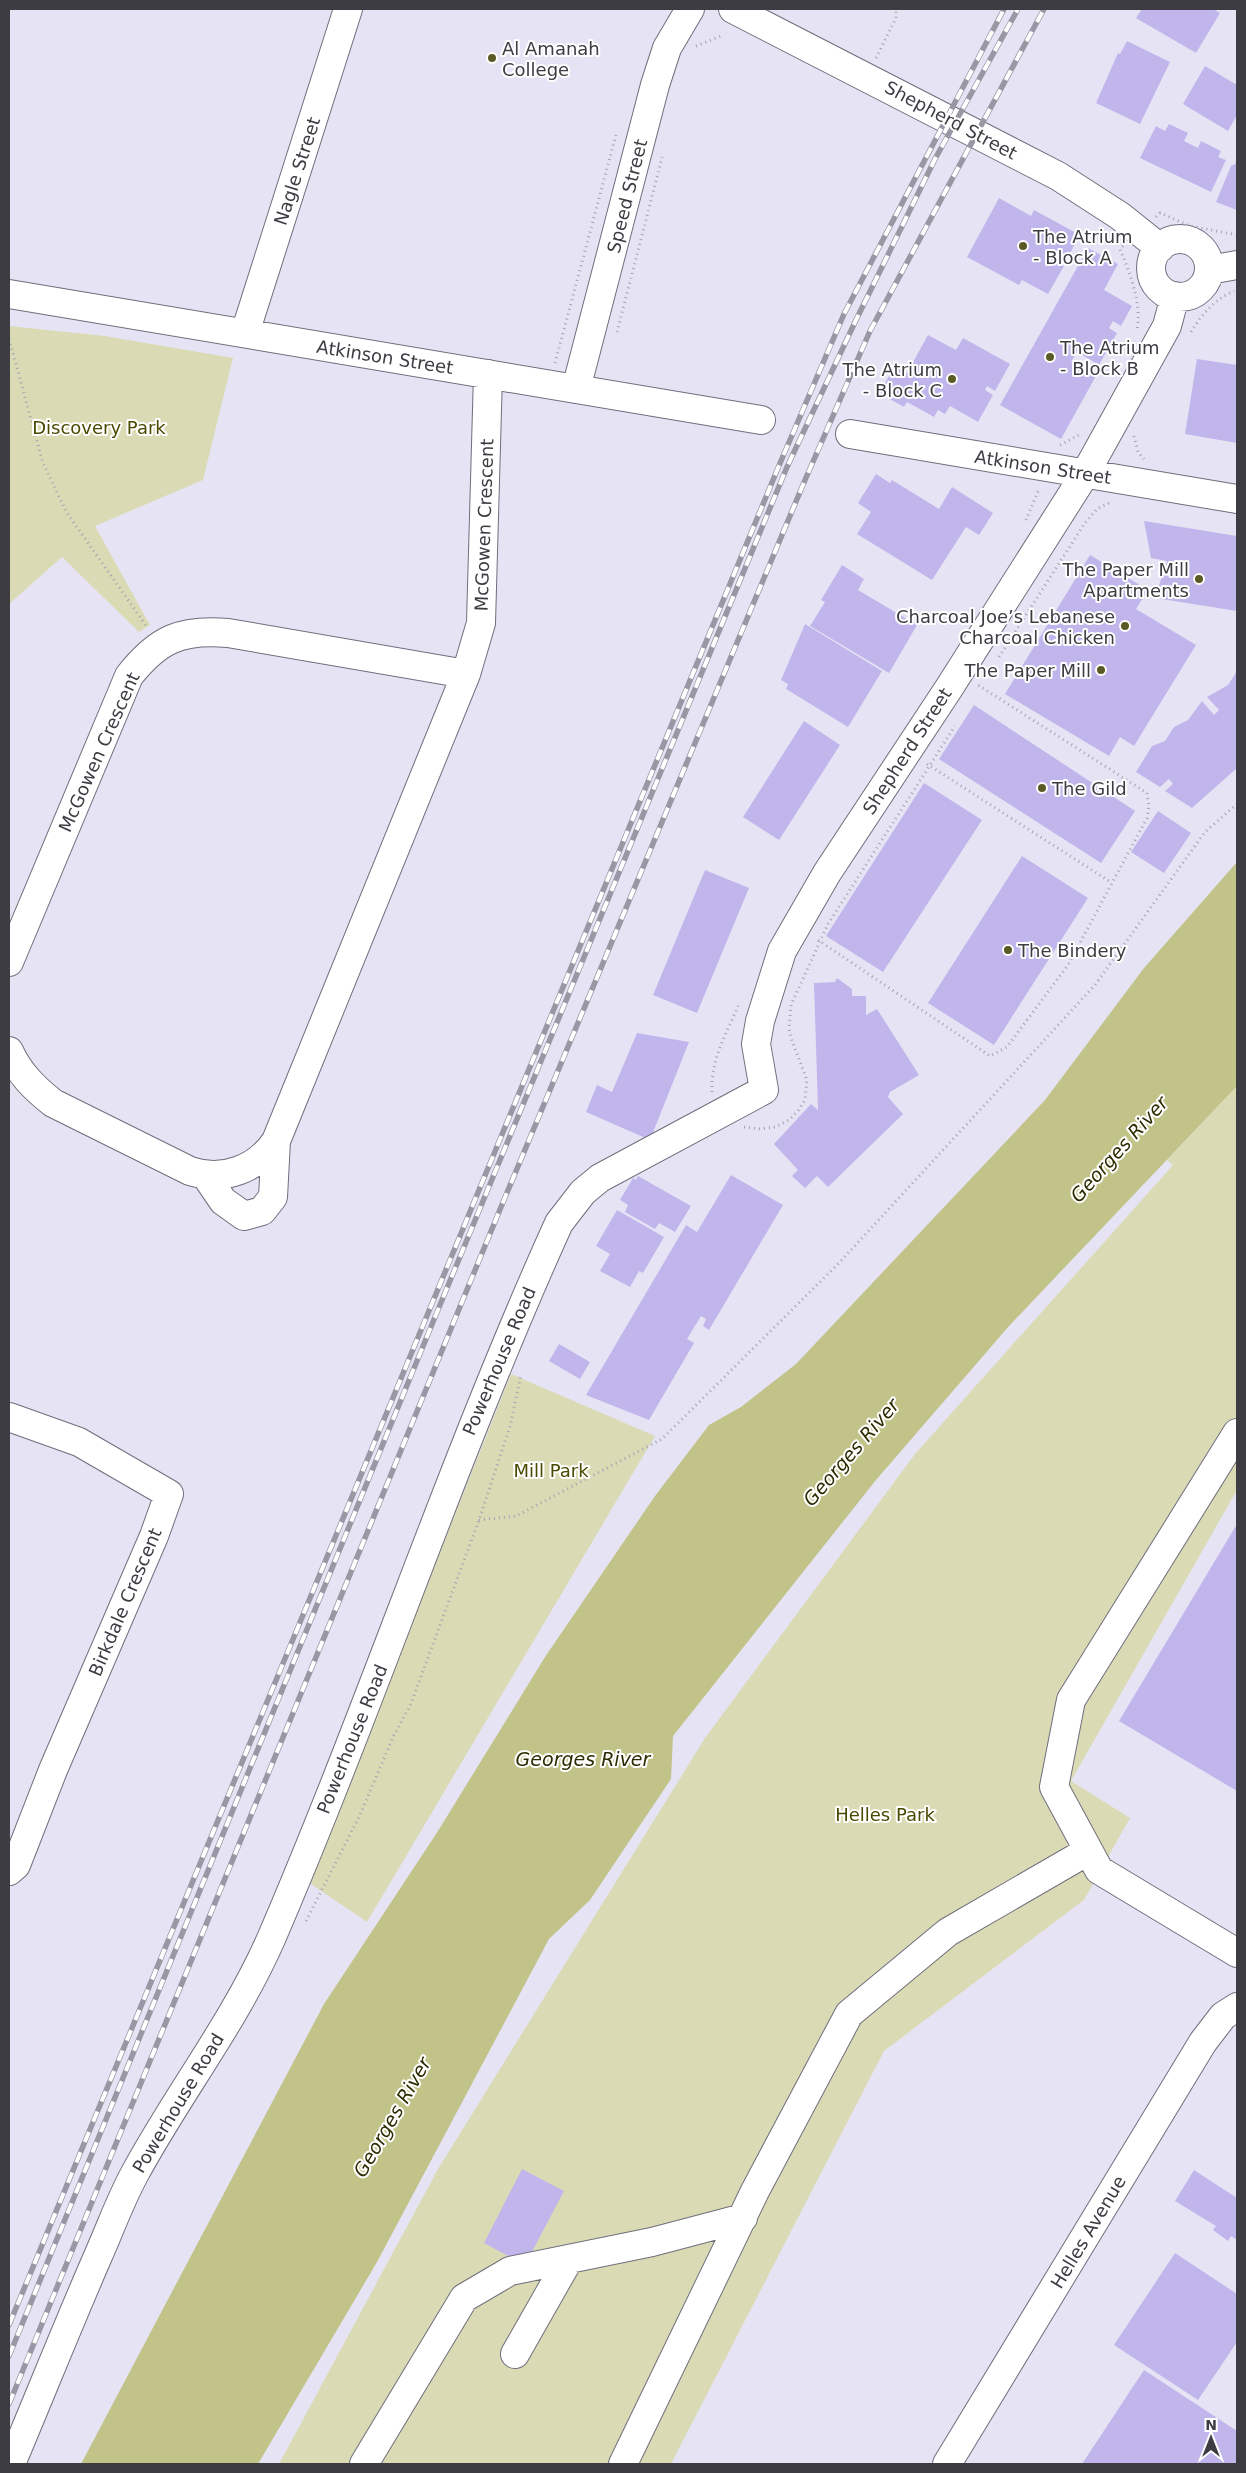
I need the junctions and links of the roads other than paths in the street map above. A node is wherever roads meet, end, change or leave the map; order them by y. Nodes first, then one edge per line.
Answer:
1 (348, 9) edge
2 (690, 9) edge
3 (733, 9) edge
4 (1160, 248) junction
5 (1237, 264) edge
6 (1210, 270) junction
7 (9, 294) edge
8 (1175, 296) junction
9 (245, 333) junction
10 (488, 374) junction
11 (576, 389) junction
12 (761, 420) dead end
13 (850, 434) dead end
14 (1085, 474) junction
15 (1237, 499) edge
16 (466, 674) junction
17 (9, 962) edge
18 (9, 1050) edge
19 (22, 1086) edge
20 (764, 1090) joint
21 (276, 1141) junction
22 (206, 1176) junction
23 (9, 1417) edge
24 (1237, 1433) edge
25 (1088, 1852) junction
26 (9, 1871) edge
27 (1237, 1954) edge
28 (1237, 2007) edge
29 (743, 2218) junction
30 (569, 2259) junction
31 (515, 2354) dead end
32 (11, 2464) edge
33 (364, 2464) edge
34 (623, 2464) edge
35 (947, 2464) edge

1 - 9 street, Nagle Street
2 - 11 street, Speed Street
3 - 4 street, Shepherd Street
4 - 6 street
4 - 8 street
5 - 6 street
6 - 8 street
7 - 9 street, Atkinson Street
8 - 14 street, Shepherd Street
9 - 10 street, Atkinson Street
10 - 11 street, Atkinson Street
10 - 16 street, McGowen Crescent
11 - 12 street, Atkinson Street
13 - 14 street, Atkinson Street
14 - 15 street, Atkinson Street
14 - 20 street, Shepherd Street
16 - 17 street, McGowen Crescent
16 - 21 street, McGowen Crescent
18 - 19 street, McGowen Crescent
19 - 22 street, McGowen Crescent
20 - 32 street, Powerhouse Road
21 - 22 street, McGowen Crescent
21 - 22 street, McGowen Crescent
23 - 26 street, Birkdale Crescent
24 - 25 street
25 - 27 street
25 - 29 street
28 - 35 street, Helles Avenue
29 - 30 street
29 - 34 street
30 - 31 street
30 - 33 street

